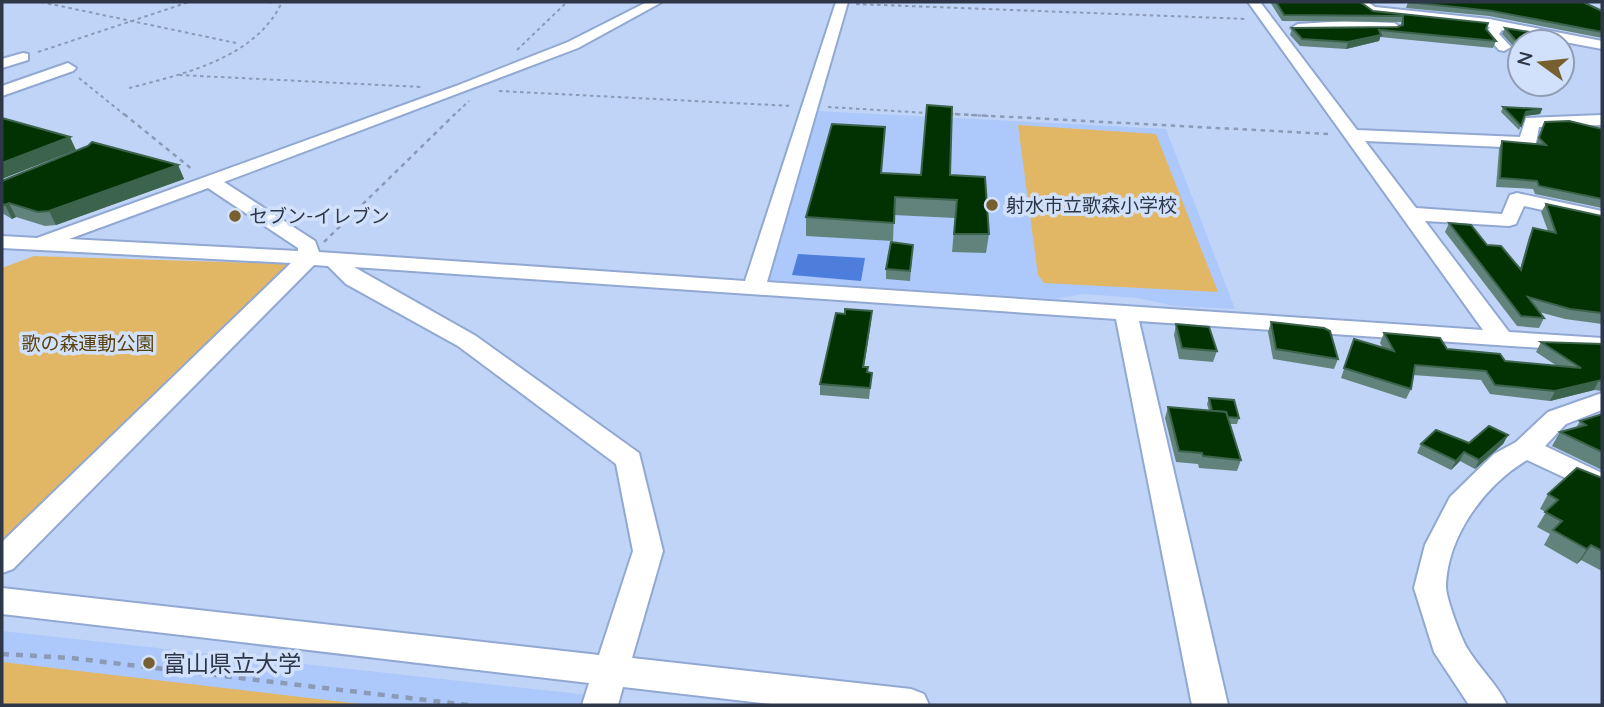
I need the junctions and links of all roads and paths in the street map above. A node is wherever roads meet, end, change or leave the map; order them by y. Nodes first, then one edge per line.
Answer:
1 (41, 2) edge
2 (189, 2) edge
3 (268, 2) edge
4 (282, 2) edge
5 (567, 2) edge
6 (656, 2) edge
7 (808, 2) edge
8 (841, 2) edge
9 (1254, 2) edge
10 (1361, 2) edge
11 (1374, 2) edge
12 (1428, 2) edge
13 (273, 3) edge
14 (132, 21) junction
15 (1269, 24) junction
16 (1495, 29) junction
17 (236, 43) dead end
18 (1602, 46) edge
19 (1504, 47) dead end
20 (517, 50) dead end
21 (2, 51) edge
22 (23, 57) junction
23 (2, 64) edge
24 (68, 68) joint
25 (179, 75) junction
26 (421, 87) dead end
27 (129, 88) dead end
28 (472, 89) junction
29 (2, 91) edge
30 (810, 107) junction
31 (935, 113) edge
32 (948, 114) edge
33 (1602, 120) edge
34 (1551, 122) junction
35 (1351, 135) junction
36 (1602, 135) edge
37 (211, 182) junction
38 (1410, 214) junction
39 (1602, 217) edge
40 (2, 242) edge
41 (36, 245) junction
42 (2, 257) edge
43 (321, 259) junction
44 (754, 288) junction
45 (1126, 313) junction
46 (1503, 339) junction
47 (1602, 345) edge
48 (1602, 401) edge
49 (1526, 448) junction
50 (1602, 485) edge
51 (2, 561) edge
52 (2, 601) edge
53 (2, 654) edge
54 (611, 669) junction
55 (468, 705) edge
56 (600, 705) edge
57 (911, 705) edge
58 (1210, 705) edge
59 (1489, 705) edge

1 - 14 path
2 - 14 path
3 - 13 path
4 - 25 path
5 - 20 path
6 - 28 street
7 - 8 path
8 - 15 path
8 - 30 street
9 - 15 street
10 - 16 street
11 - 12 street
14 - 17 path
14 - 22 path
15 - 16 street
15 - 35 street
16 - 18 street
16 - 19 street
21 - 22 street
22 - 23 street
24 - 29 street
24 - 37 path
25 - 26 path
25 - 27 path
28 - 30 path
28 - 37 street
28 - 43 path
30 - 31 path
30 - 44 street
32 - 35 path
33 - 34 street
34 - 35 street
34 - 36 street
35 - 38 street
37 - 41 street
37 - 43 street
38 - 39 street
38 - 46 street
40 - 41 street
41 - 42 street
41 - 43 street
43 - 44 street
43 - 51 street
43 - 54 street
44 - 45 street
45 - 46 street
45 - 58 street
46 - 47 street
48 - 49 street
49 - 50 street
49 - 59 street
52 - 54 street
53 - 55 path
54 - 56 street
54 - 57 street

